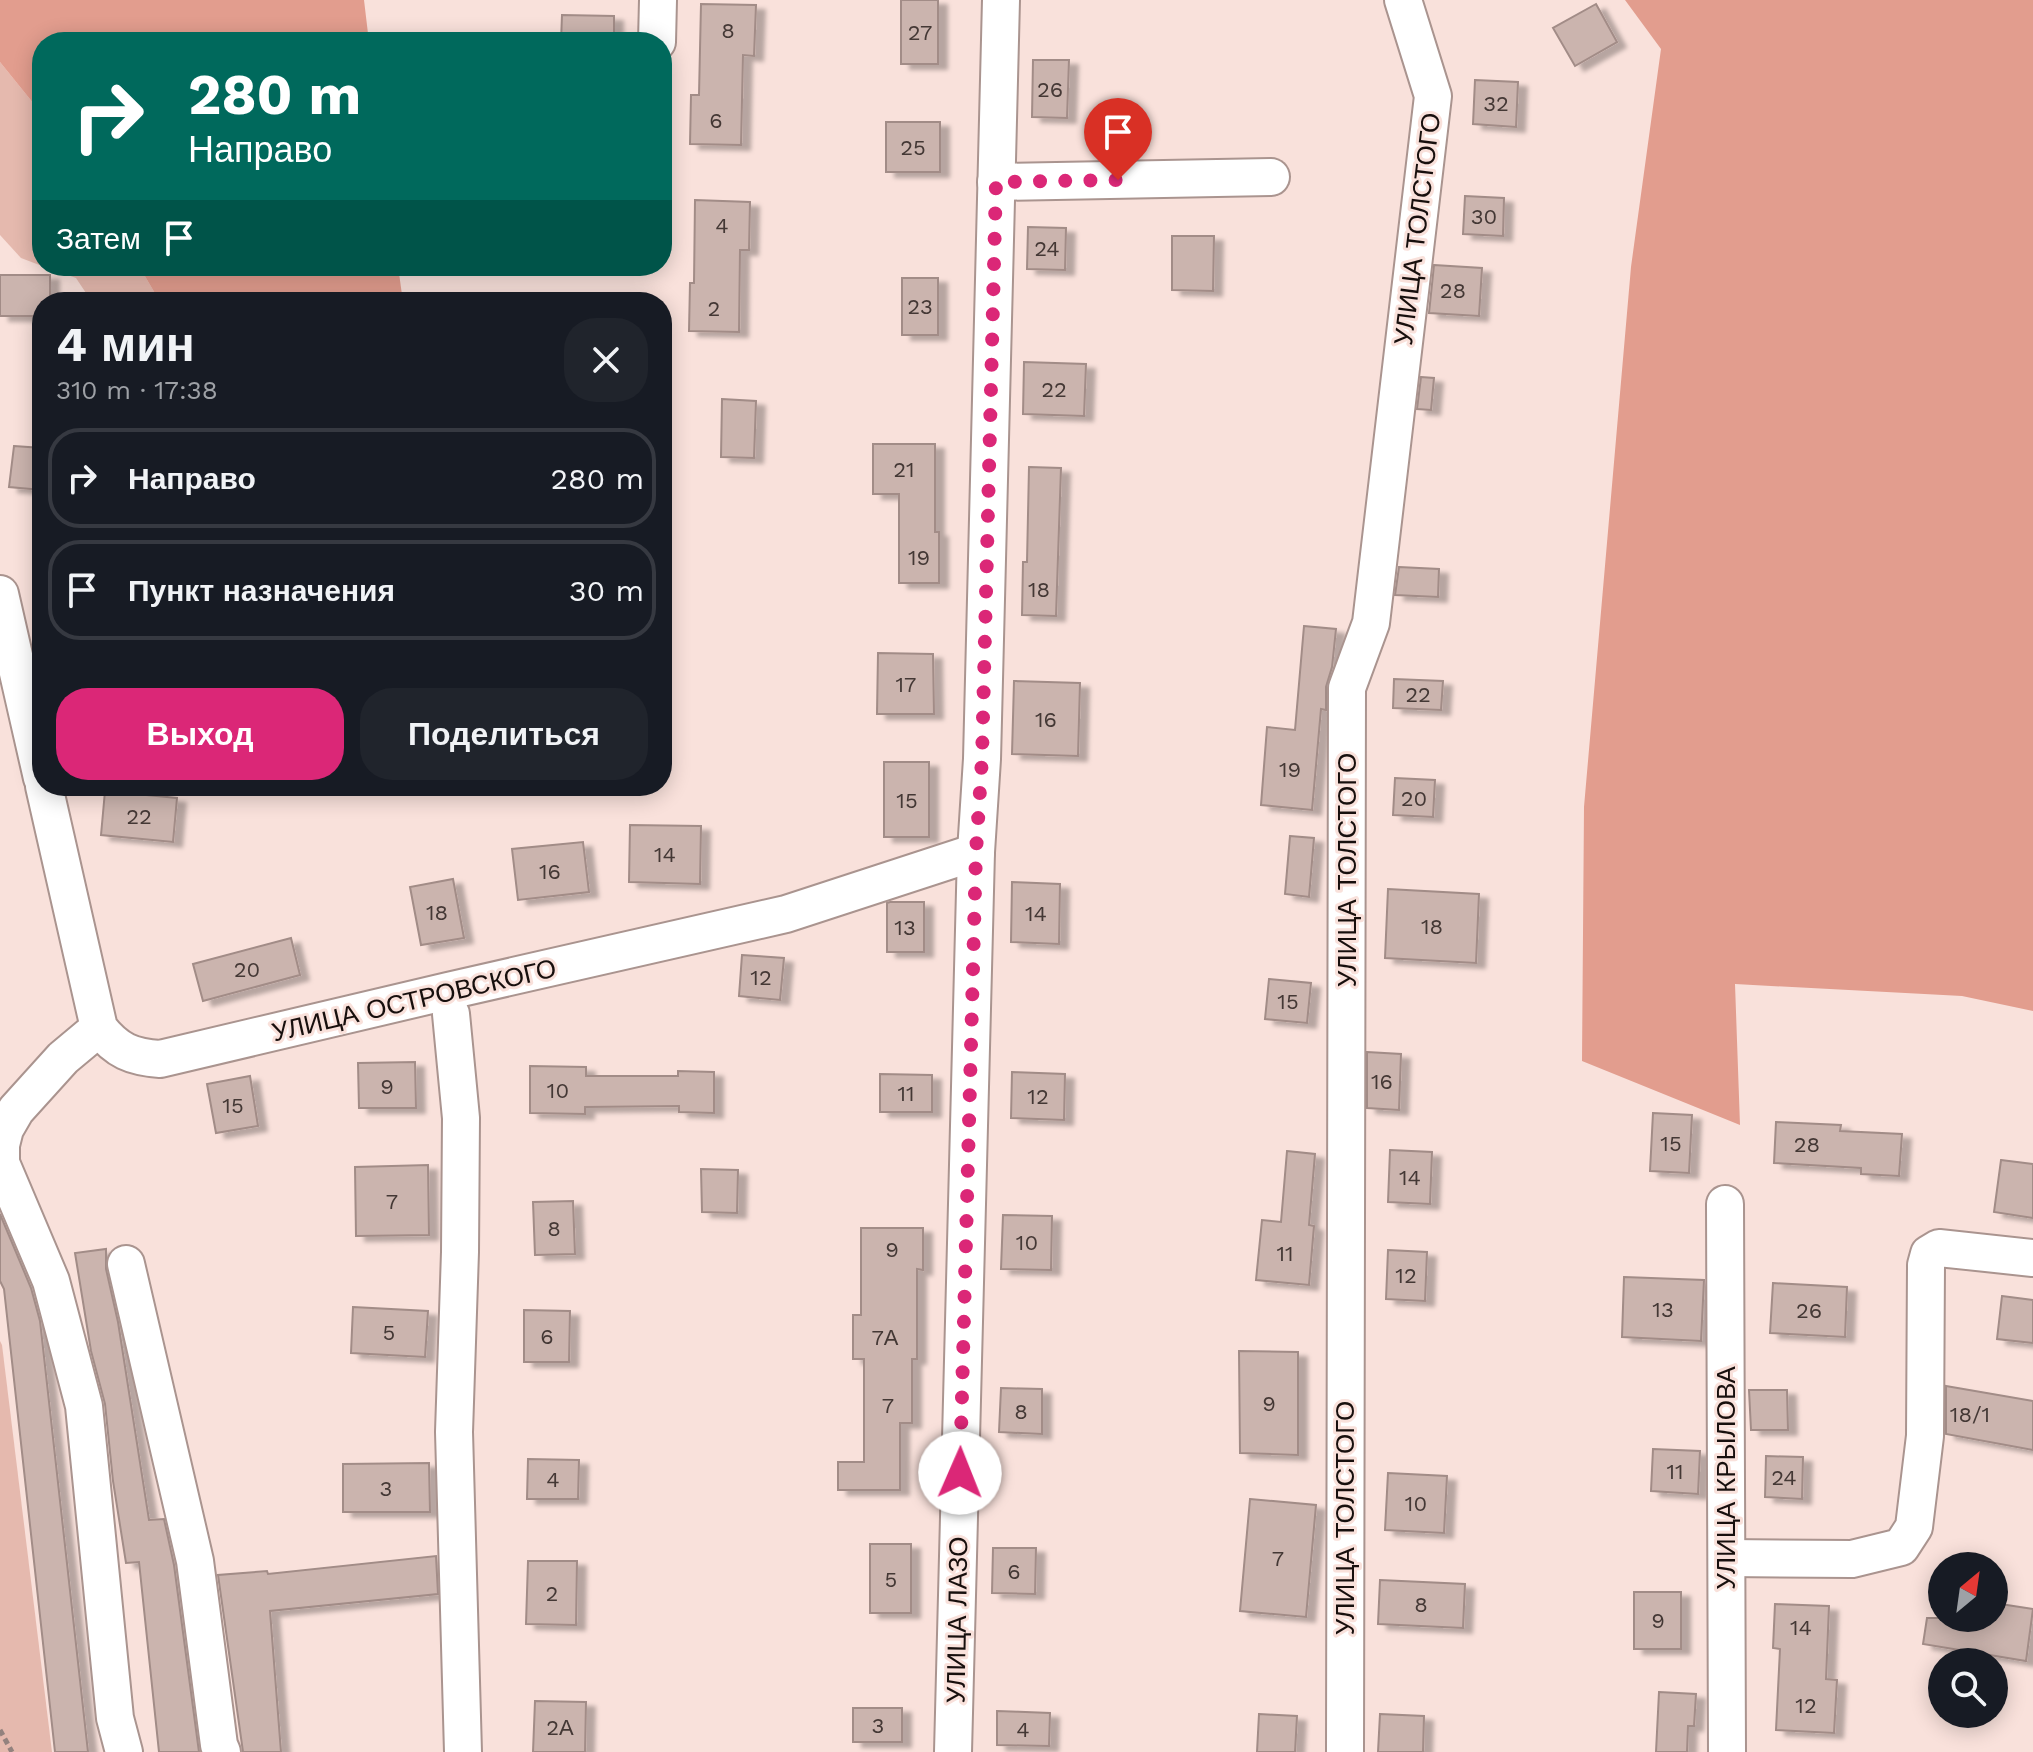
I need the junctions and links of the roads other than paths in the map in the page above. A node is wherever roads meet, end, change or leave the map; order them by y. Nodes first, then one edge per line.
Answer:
1 (658, 0) edge
2 (1001, 0) edge
3 (1403, 0) edge
4 (657, 32) edge
5 (1271, 177) dead end
6 (996, 182) junction
7 (0, 594) edge
8 (32, 734) edge
9 (46, 796) edge
10 (976, 852) junction
11 (451, 1014) dead end
12 (99, 1028) junction
13 (1725, 1204) dead end
14 (2033, 1258) edge
15 (126, 1264) dead end
16 (1727, 1558) junction
17 (124, 1752) edge
18 (222, 1752) edge
19 (463, 1752) edge
20 (953, 1752) edge
21 (1345, 1752) edge
22 (1727, 1752) edge

1 - 4 street
2 - 6 street, УЛИЦА ЛАЗО
3 - 21 street, УЛИЦА ТОЛСТОГО
5 - 6 street
6 - 10 street, УЛИЦА ЛАЗО
7 - 8 street
9 - 12 street
10 - 12 street, УЛИЦА ОСТРОВСКОГО
10 - 20 street, УЛИЦА ЛАЗО
11 - 19 street, УЛИЦА ОСТРОВСКОГО
12 - 17 street
13 - 16 street, УЛИЦА КРЫЛОВА
14 - 16 street
15 - 18 street
16 - 22 street, УЛИЦА КРЫЛОВА

